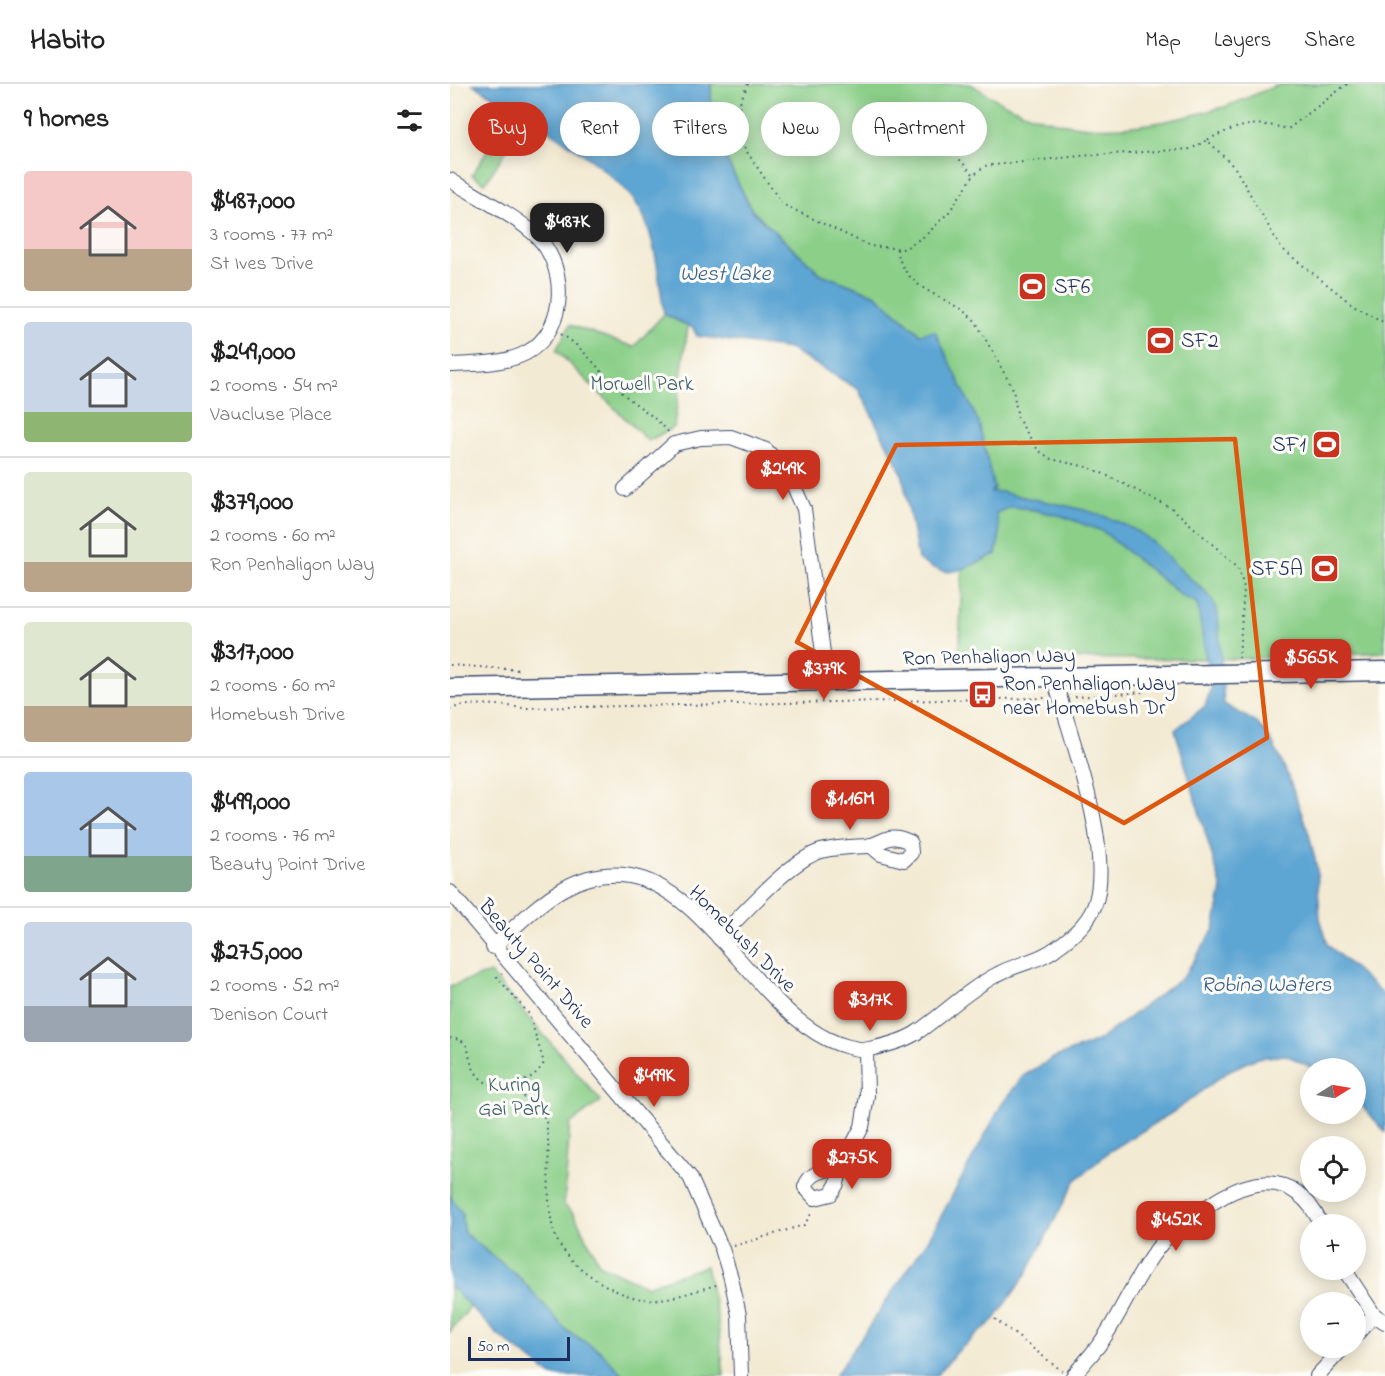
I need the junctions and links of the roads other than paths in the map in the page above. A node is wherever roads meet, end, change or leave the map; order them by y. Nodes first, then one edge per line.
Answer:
1 (450, 180) edge
2 (450, 365) edge
3 (625, 489) dead end
4 (1385, 671) edge
5 (1054, 678) junction
6 (827, 682) junction
7 (450, 688) edge
8 (870, 845) dead end
9 (450, 892) edge
10 (719, 938) junction
11 (493, 947) junction
12 (866, 1050) junction
13 (841, 1167) junction
14 (1316, 1214) edge
15 (1352, 1280) edge
16 (1380, 1319) edge
17 (1366, 1328) edge
18 (1334, 1358) edge
19 (741, 1376) edge
20 (1071, 1376) edge
21 (1317, 1376) edge

1 - 2 street
3 - 6 street
4 - 5 street, Ron Penhaligon Way
5 - 6 street, Ron Penhaligon Way
5 - 12 street
6 - 7 street, Ron Penhaligon Way
8 - 10 street
9 - 11 street, Beauty Point Drive
10 - 11 street, Homebush Drive
10 - 12 street, Homebush Drive
11 - 19 street, Beauty Point Drive
12 - 13 street
13 - 13 street
14 - 20 street
15 - 16 street
16 - 17 street
18 - 21 street

